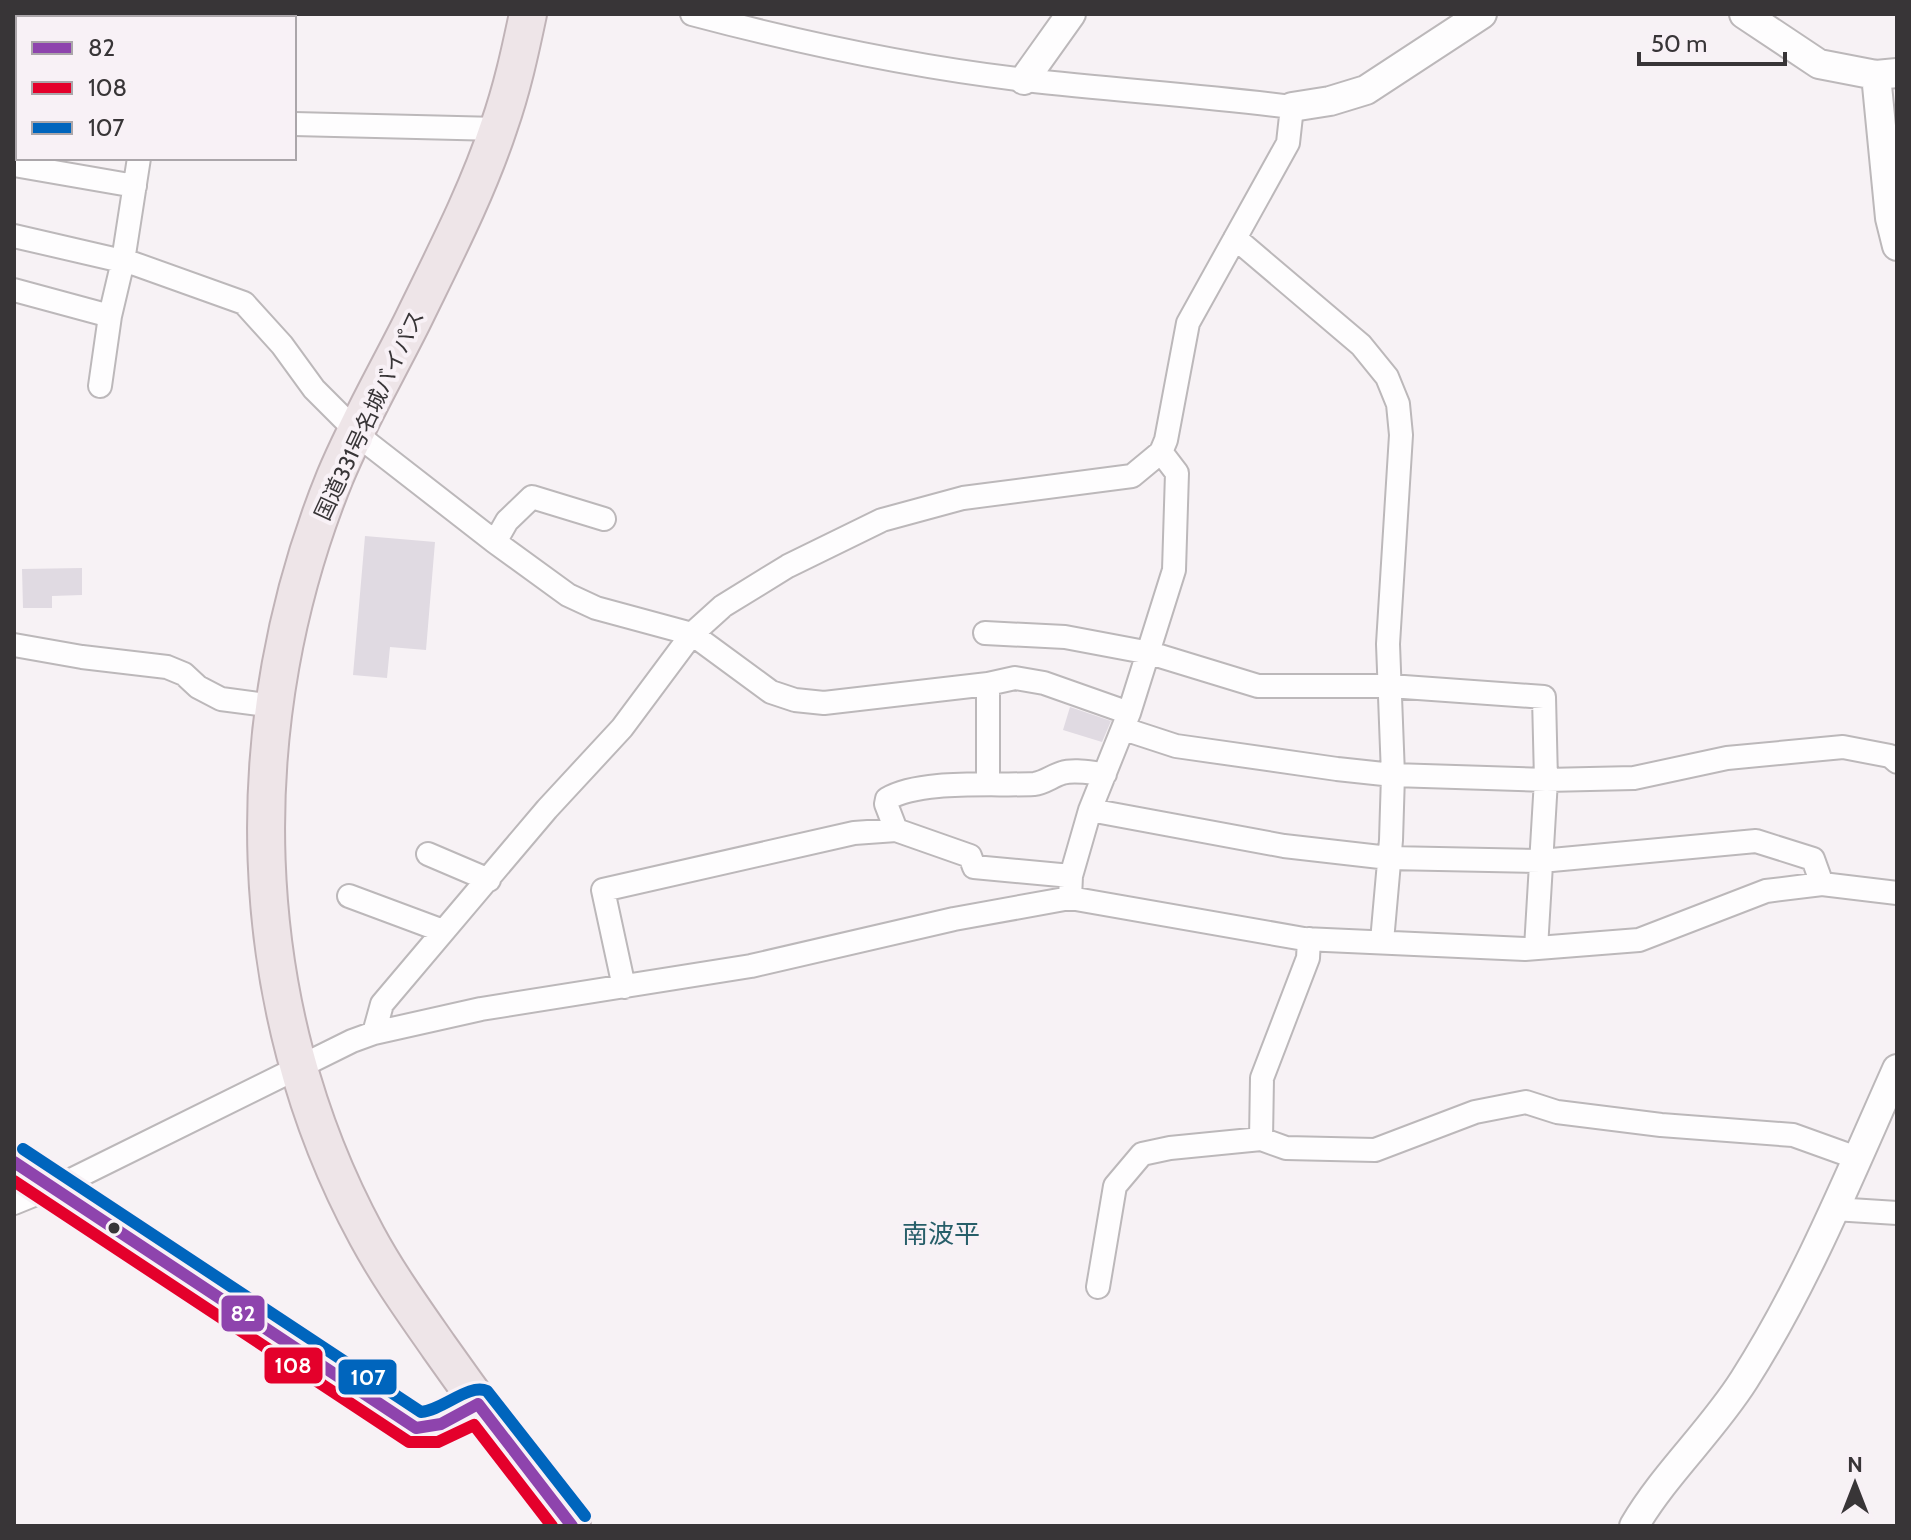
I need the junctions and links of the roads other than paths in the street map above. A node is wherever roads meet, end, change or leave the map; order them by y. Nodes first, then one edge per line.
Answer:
1 (528, 14) edge
2 (692, 14) edge
3 (1071, 14) edge
4 (1482, 14) edge
5 (1744, 14) edge
6 (1886, 74) edge
7 (1024, 80) junction
8 (1292, 107) junction
9 (296, 124) edge
10 (498, 129) junction
11 (139, 160) edge
12 (14, 165) edge
13 (135, 186) junction
14 (14, 236) edge
15 (1235, 238) junction
16 (1897, 246) edge
17 (123, 261) junction
18 (14, 290) edge
19 (110, 316) junction
20 (100, 386) dead end
21 (356, 431) junction
22 (1161, 452) junction
23 (604, 519) dead end
24 (495, 542) junction
25 (985, 633) dead end
26 (692, 634) junction
27 (14, 645) edge
28 (1150, 653) junction
29 (988, 684) junction
30 (1390, 686) junction
31 (273, 706) junction
32 (1127, 721) junction
33 (1897, 762) edge
34 (1105, 774) junction
35 (1393, 775) junction
36 (1546, 780) junction
37 (988, 784) junction
38 (1090, 810) junction
39 (896, 830) junction
40 (428, 854) dead end
41 (1389, 858) junction
42 (1541, 861) junction
43 (489, 880) junction
44 (1822, 884) junction
45 (1071, 887) junction
46 (1897, 893) edge
47 (349, 896) dead end
48 (443, 931) junction
49 (1309, 939) junction
50 (1382, 941) junction
51 (1536, 948) junction
52 (624, 987) junction
53 (374, 1033) junction
54 (298, 1068) junction
55 (1897, 1069) edge
56 (1261, 1139) junction
57 (1857, 1158) junction
58 (14, 1162) edge
59 (51, 1187) junction
60 (14, 1203) edge
61 (1834, 1209) junction
62 (1897, 1213) edge
63 (1098, 1287) dead end
64 (478, 1404) junction
65 (572, 1526) edge
66 (1634, 1526) edge

1 - 10 highway, 国道331号名城バイパス
2 - 7 street
3 - 7 street
4 - 8 street
5 - 6 street
6 - 16 street
7 - 8 street
8 - 15 street
9 - 10 street
10 - 21 highway, 国道331号名城バイパス
11 - 13 street
12 - 13 street
13 - 17 street
14 - 17 street
15 - 22 street
15 - 30 street
17 - 19 street
17 - 21 street
18 - 19 street
19 - 20 street
21 - 24 street
21 - 31 highway, 国道331号名城バイパス
22 - 26 street
22 - 28 street
23 - 24 street
24 - 26 street
25 - 28 street
26 - 29 street
26 - 43 street
27 - 31 street
28 - 30 street
28 - 32 street
29 - 32 street
29 - 37 street
30 - 35 street
30 - 36 street
31 - 54 highway, 国道331号名城バイパス
32 - 34 street
32 - 35 street
33 - 36 street
34 - 37 street
34 - 38 street
35 - 36 street
35 - 41 street
36 - 42 street
37 - 39 street
38 - 41 street
38 - 45 street
39 - 45 street
39 - 52 street
40 - 43 street
41 - 42 street
41 - 50 street
42 - 44 street
42 - 51 street
43 - 48 street
44 - 46 street
44 - 51 street
45 - 49 street
45 - 52 street
47 - 48 street
48 - 53 street
49 - 50 street
49 - 56 street
50 - 51 street
52 - 53 street
53 - 54 street
54 - 59 street
54 - 64 highway, 国道331号名城バイパス
55 - 57 street
56 - 57 street
56 - 63 street
57 - 61 street
58 - 59 street
59 - 60 street
59 - 64 street
61 - 62 street
61 - 66 street
64 - 65 highway, 国道331号名城バイパス

